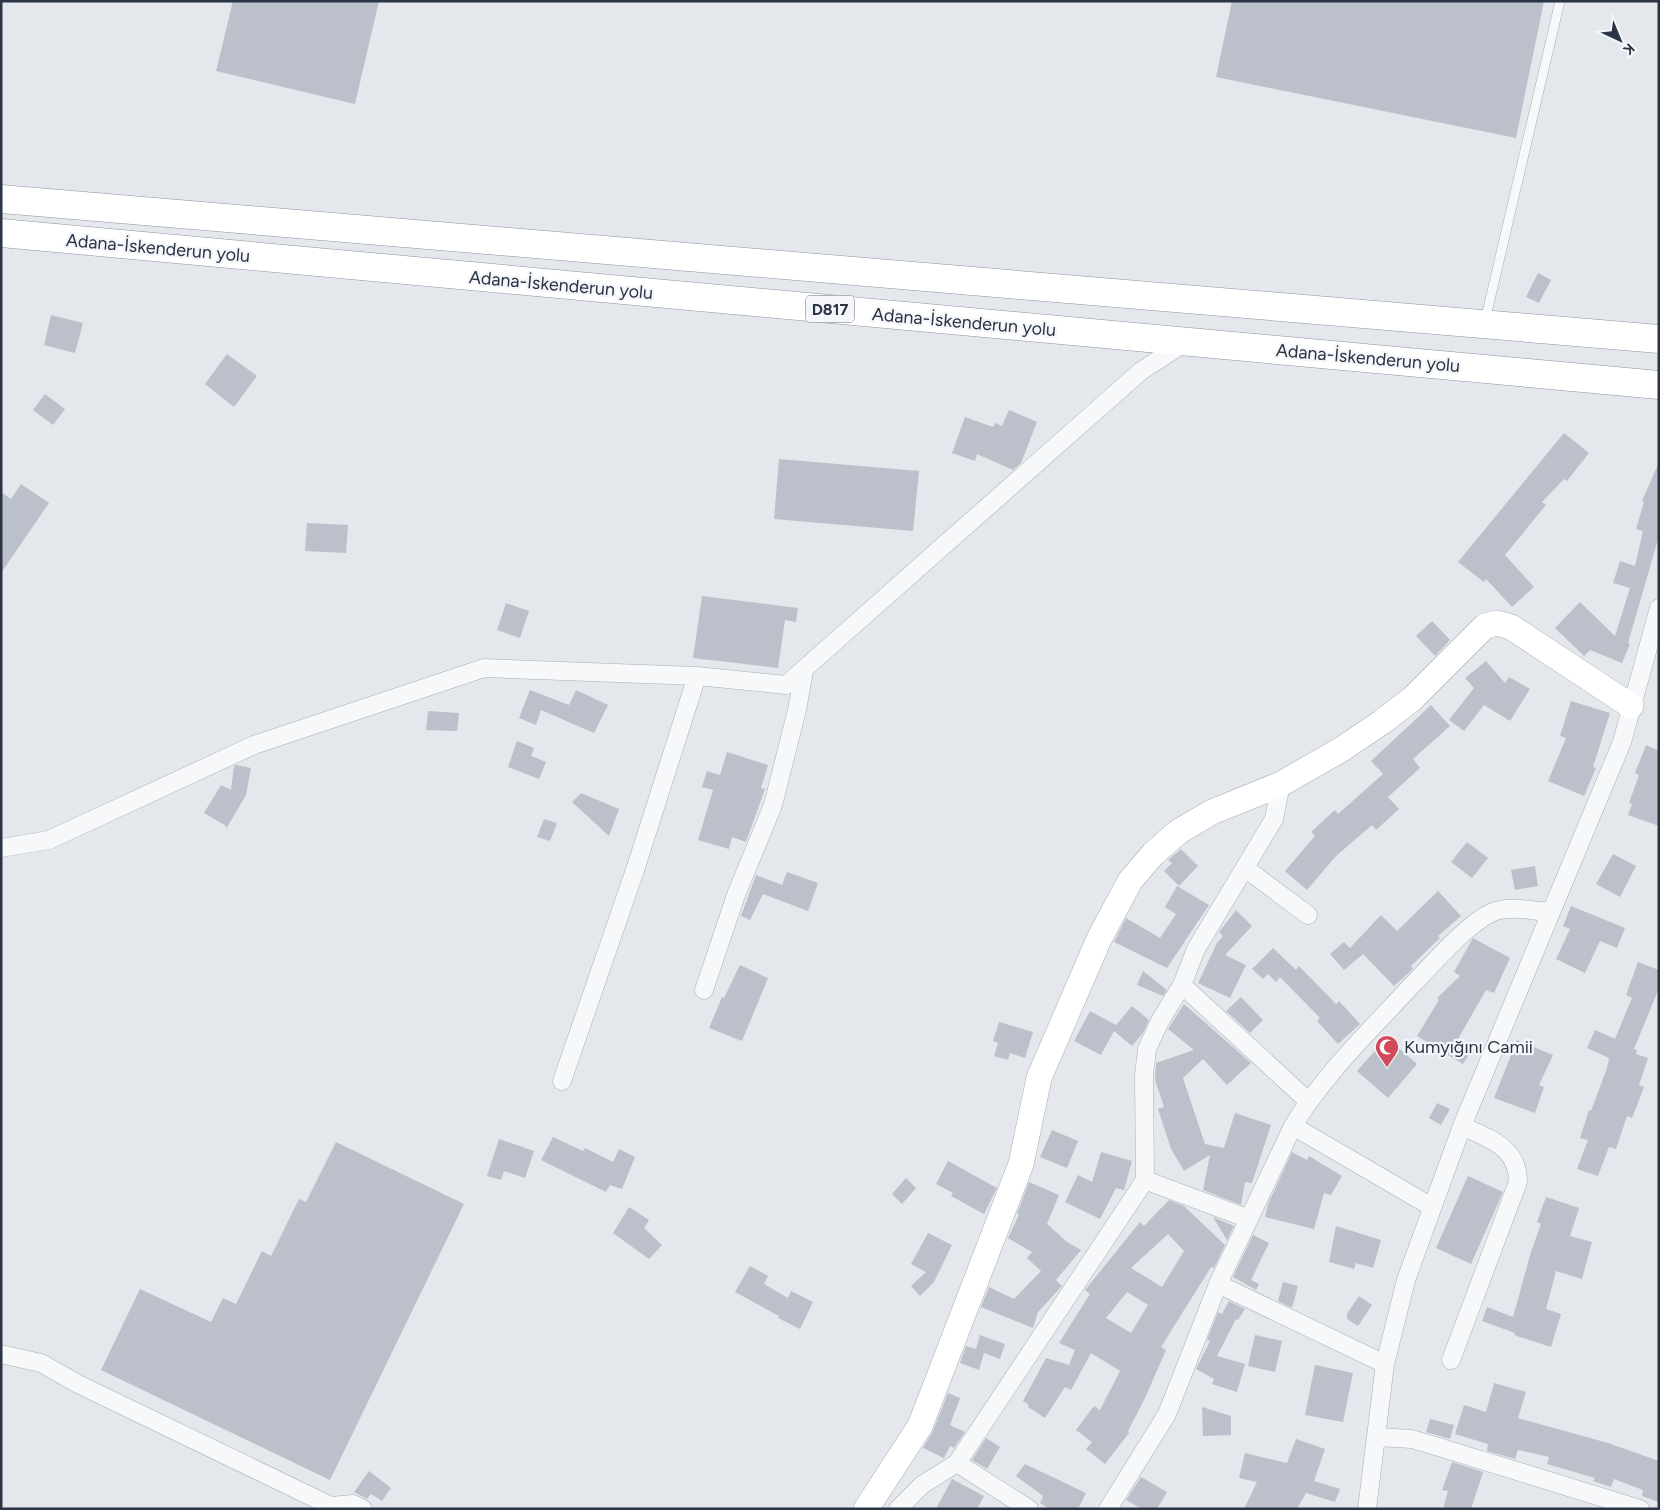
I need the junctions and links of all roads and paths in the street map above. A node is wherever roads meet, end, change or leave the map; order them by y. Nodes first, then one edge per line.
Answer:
1 (1560, 1) edge
2 (1, 199) edge
3 (1, 234) edge
4 (1485, 324) junction
5 (1659, 339) edge
6 (1186, 342) junction
7 (1659, 385) edge
8 (1659, 608) edge
9 (804, 672) junction
10 (697, 676) junction
11 (1631, 706) junction
12 (1281, 784) junction
13 (1, 848) edge
14 (1245, 868) junction
15 (1550, 912) junction
16 (1308, 915) dead end
17 (1182, 984) junction
18 (704, 990) dead end
19 (562, 1081) dead end
20 (1308, 1102) junction
21 (1293, 1126) junction
22 (1462, 1126) junction
23 (1145, 1180) junction
24 (1432, 1207) junction
25 (1249, 1219) junction
26 (1218, 1284) junction
27 (1, 1354) edge
28 (1451, 1360) dead end
29 (1385, 1364) junction
30 (1377, 1437) junction
31 (957, 1463) junction
32 (1114, 1507) edge
33 (874, 1508) edge
34 (363, 1509) edge
35 (898, 1509) edge
36 (1029, 1509) edge
37 (1367, 1509) edge
38 (1640, 1509) edge

1 - 4 lane
2 - 4 highway, D817
3 - 6 highway, Adana-İskenderun yolu / D817
4 - 5 highway, D817
6 - 7 highway, Adana-İskenderun yolu / D817
6 - 9 street
8 - 11 street
9 - 10 street
9 - 18 street
10 - 13 street
10 - 19 street
11 - 12 street
11 - 15 street
12 - 14 street
12 - 33 street
14 - 16 street
14 - 17 street
15 - 20 street
15 - 22 street
17 - 20 street
17 - 23 street
20 - 21 street
21 - 24 street
21 - 25 street
22 - 24 street
22 - 28 street
23 - 25 street
23 - 31 street
24 - 29 street
25 - 26 street
26 - 29 street
26 - 32 street
27 - 34 street
29 - 30 street
30 - 37 street
30 - 38 street
31 - 35 street
31 - 36 street

